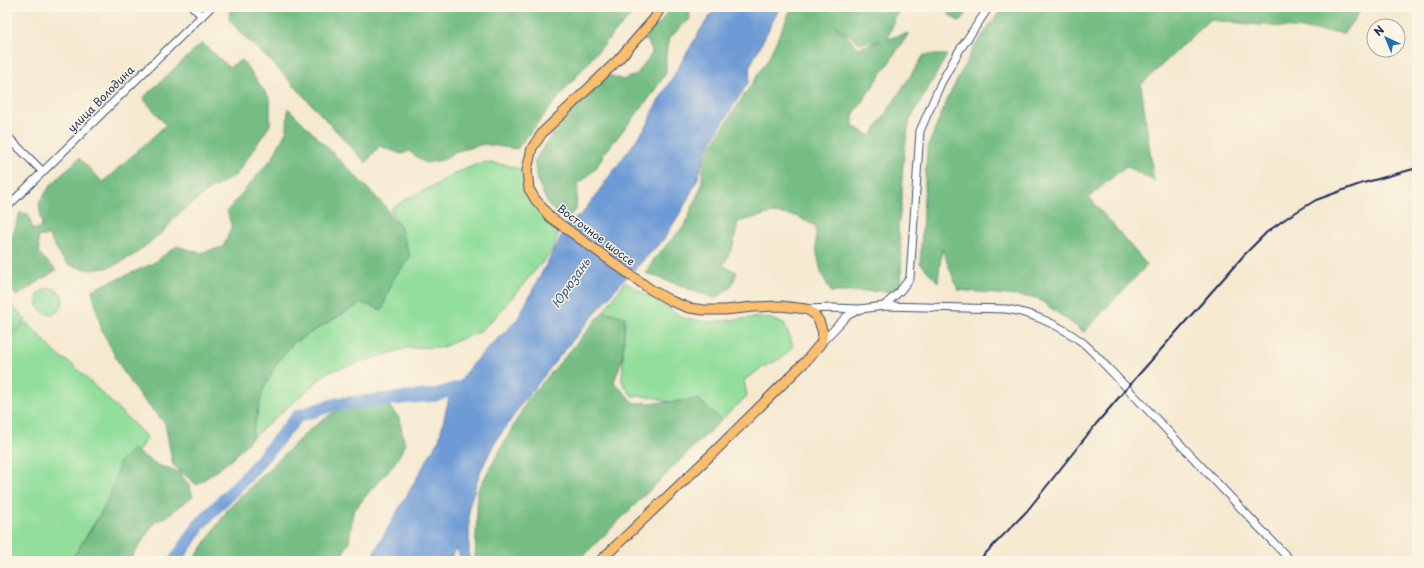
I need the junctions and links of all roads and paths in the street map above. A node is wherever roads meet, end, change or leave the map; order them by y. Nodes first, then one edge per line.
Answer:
1 (193, 7) edge
2 (211, 7) edge
3 (661, 7) edge
4 (989, 7) edge
5 (202, 16) junction
6 (7, 136) edge
7 (43, 172) junction
8 (7, 207) edge
9 (884, 306) junction
10 (806, 309) junction
11 (860, 309) junction
12 (821, 343) junction
13 (600, 561) edge
14 (1291, 561) edge

1 - 5 street
2 - 5 street, улица Володина
3 - 10 main road, Восточное шоссе
4 - 9 street
5 - 7 street, улица Володина
6 - 7 street
7 - 8 street, улица Володина
9 - 11 street, Восточное шоссе
9 - 14 street, Восточное шоссе
10 - 11 street, Восточное шоссе
10 - 12 main road
11 - 12 street
12 - 13 main road

